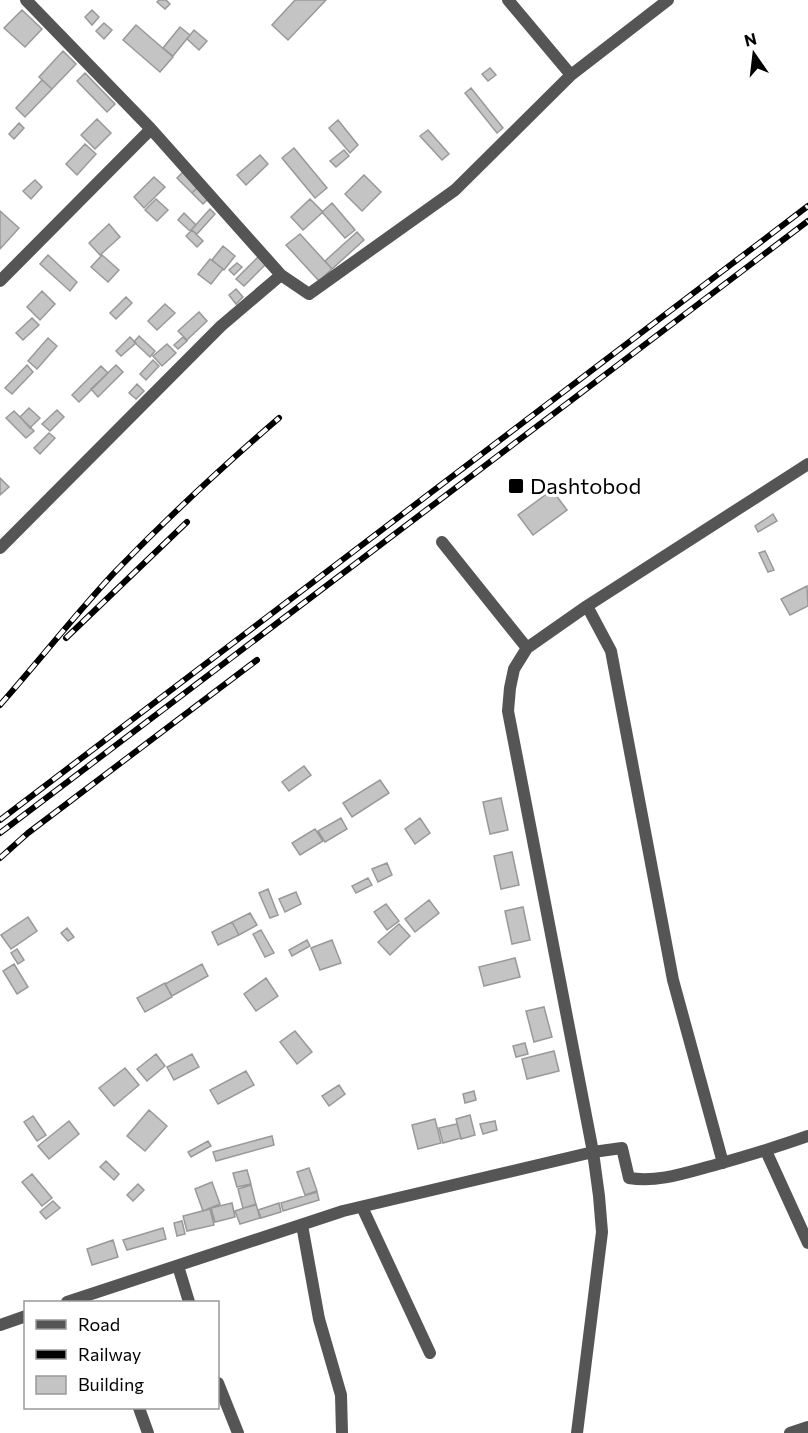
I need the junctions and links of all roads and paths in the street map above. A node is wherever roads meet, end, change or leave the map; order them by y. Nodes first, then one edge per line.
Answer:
1 (26, 0) edge
2 (508, 0) edge
3 (668, 0) edge
4 (571, 75) junction
5 (151, 129) junction
6 (281, 275) junction
7 (0, 281) edge
8 (808, 464) edge
9 (442, 542) dead end
10 (0, 548) edge
11 (587, 606) junction
12 (527, 648) junction
13 (808, 1137) edge
14 (766, 1151) junction
15 (593, 1152) junction
16 (723, 1163) junction
17 (362, 1207) junction
18 (302, 1225) junction
19 (808, 1243) edge
20 (178, 1266) junction
21 (101, 1297) edge
22 (74, 1301) edge
23 (189, 1301) edge
24 (24, 1317) edge
25 (0, 1325) edge
26 (430, 1353) dead end
27 (219, 1386) edge
28 (140, 1409) edge
29 (808, 1426) edge
30 (148, 1433) edge
31 (238, 1433) edge
32 (342, 1433) edge
33 (577, 1433) edge
34 (789, 1433) edge

1 - 5 street
2 - 4 street
3 - 4 street
4 - 6 street
5 - 6 street
5 - 7 street
6 - 10 street
8 - 11 street
9 - 12 street
11 - 12 street
11 - 16 street
12 - 15 street
13 - 14 street
14 - 16 street
14 - 19 street
15 - 16 street
15 - 17 street
15 - 33 street
17 - 18 street
17 - 26 street
18 - 20 street
18 - 32 street
20 - 21 street
20 - 23 street
21 - 22 street
24 - 25 street
27 - 31 street
28 - 30 street
29 - 34 street

